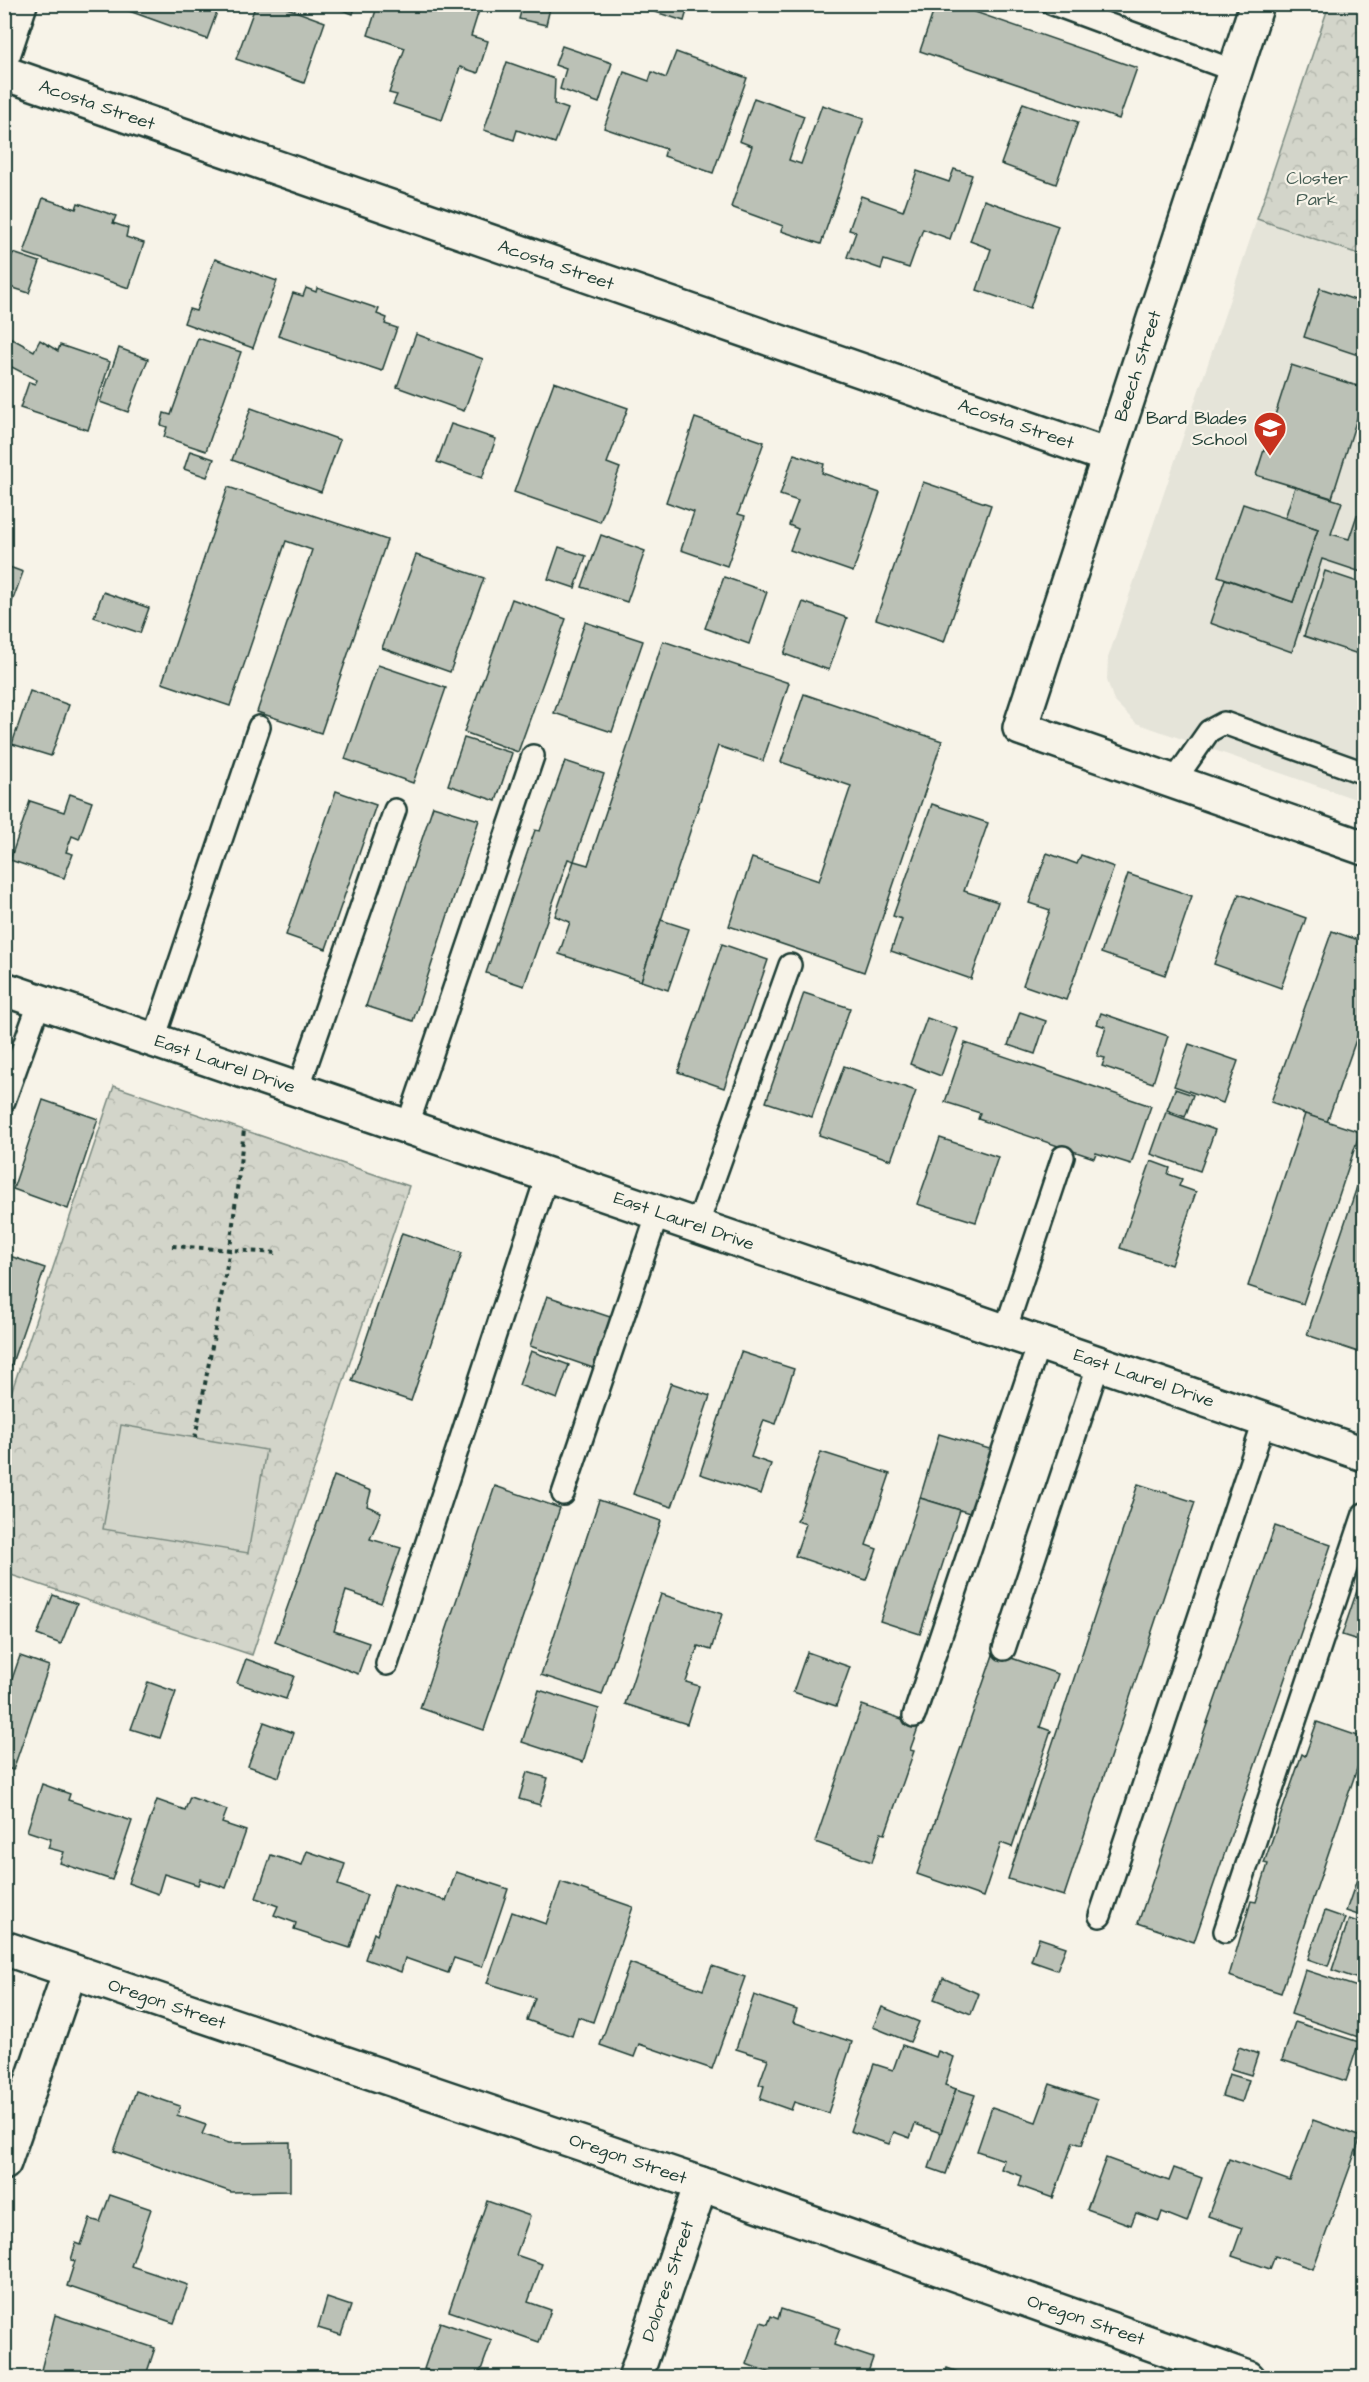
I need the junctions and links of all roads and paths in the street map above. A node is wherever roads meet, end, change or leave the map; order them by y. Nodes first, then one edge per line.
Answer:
1 (20, 4) edge
2 (1053, 4) edge
3 (1257, 4) edge
4 (4, 52) edge
5 (1235, 71) junction
6 (4, 73) edge
7 (1108, 456) junction
8 (259, 727) dead end
9 (533, 756) dead end
10 (1365, 773) edge
11 (1174, 781) junction
12 (395, 810) dead end
13 (1365, 848) edge
14 (789, 965) dead end
15 (4, 989) edge
16 (40, 1001) junction
17 (154, 1039) junction
18 (298, 1089) junction
19 (4, 1101) edge
20 (407, 1127) junction
21 (244, 1130) dead end
22 (1063, 1157) dead end
23 (548, 1173) junction
24 (658, 1213) junction
25 (697, 1226) junction
26 (172, 1246) dead end
27 (230, 1249) junction
28 (277, 1253) dead end
29 (1005, 1331) junction
30 (1039, 1343) junction
31 (1099, 1363) junction
32 (1265, 1419) junction
33 (195, 1438) dead end
34 (1365, 1454) edge
35 (563, 1494) dead end
36 (1365, 1514) edge
37 (1004, 1649) dead end
38 (387, 1664) dead end
39 (914, 1716) dead end
40 (1100, 1916) dead end
41 (1225, 1931) dead end
42 (4, 1948) edge
43 (70, 1971) junction
44 (4, 2163) edge
45 (701, 2184) junction
46 (635, 2378) edge
47 (1248, 2378) edge

1 - 4 street
2 - 5 lane
3 - 5 street, Beech Street
5 - 7 street, Beech Street
6 - 7 street, Acosta Street
7 - 11 street, Beech Street
8 - 17 lane
9 - 20 lane
10 - 11 lane
11 - 13 street
12 - 18 lane
14 - 25 lane
15 - 16 street, East Laurel Drive
16 - 17 street, East Laurel Drive
16 - 19 lane
17 - 18 street, East Laurel Drive
18 - 20 street, East Laurel Drive
20 - 23 street, East Laurel Drive
21 - 27 path
22 - 29 lane
23 - 24 street, East Laurel Drive
23 - 38 lane
24 - 25 street, East Laurel Drive
24 - 35 lane
25 - 29 street, East Laurel Drive
26 - 27 path
27 - 28 path
27 - 33 path
29 - 30 street, East Laurel Drive
30 - 31 street, East Laurel Drive
30 - 39 lane
31 - 32 street, East Laurel Drive
31 - 37 lane
32 - 34 street, East Laurel Drive
32 - 40 lane
36 - 41 lane
42 - 43 street, Oregon Street
43 - 44 street
43 - 45 street, Oregon Street
45 - 46 street, Dolores Street
45 - 47 street, Oregon Street

